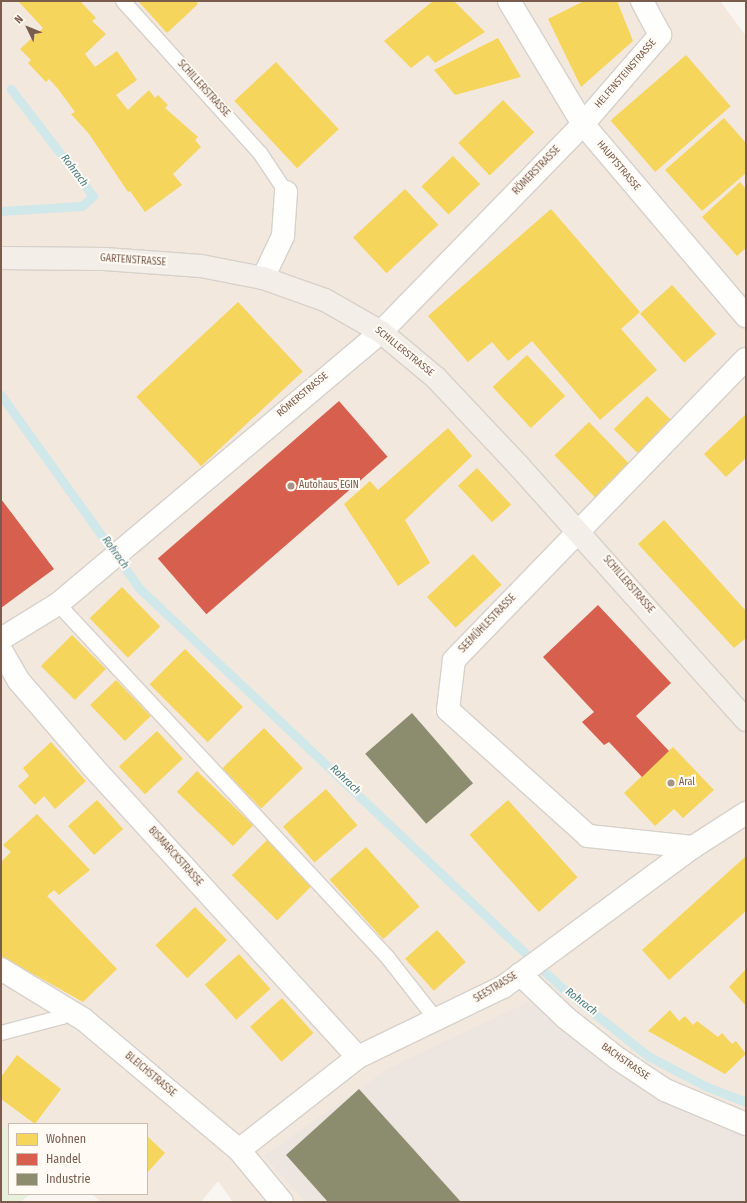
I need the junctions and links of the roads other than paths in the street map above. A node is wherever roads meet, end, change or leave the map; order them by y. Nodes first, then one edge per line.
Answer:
1 (123, 1) edge
2 (509, 1) edge
3 (642, 1) edge
4 (583, 124) junction
5 (286, 192) joint
6 (1, 258) edge
7 (263, 278) junction
8 (746, 316) edge
9 (380, 332) junction
10 (746, 360) edge
11 (579, 530) junction
12 (58, 604) junction
13 (1, 639) edge
14 (1, 650) edge
15 (746, 720) edge
16 (746, 813) edge
17 (693, 847) junction
18 (1, 969) edge
19 (524, 972) junction
20 (68, 1010) junction
21 (435, 1018) junction
22 (1, 1033) edge
23 (358, 1057) junction
24 (746, 1124) edge
25 (239, 1150) junction
26 (282, 1202) edge

1 - 5 lane, SCHILLERSTRASSE
2 - 4 street, HAUPTSTRASSE
3 - 4 street, HELFENSTEINSTRASSE
4 - 8 street, HAUPTSTRASSE
4 - 9 street, RÖMERSTRASSE
5 - 7 street, SCHILLERSTRASSE
6 - 7 main road, GARTENSTRASSE
7 - 9 main road, SCHILLERSTRASSE
9 - 11 main road, SCHILLERSTRASSE
9 - 12 street, RÖMERSTRASSE
10 - 11 street, SEEMÜHLESTRASSE
11 - 15 main road, SCHILLERSTRASSE
11 - 17 street, SEEMÜHLESTRASSE
12 - 13 street, RÖMERSTRASSE
12 - 21 lane
14 - 23 street, BISMARCKSTRASSE
16 - 17 street, SEESTRASSE
17 - 19 street, SEESTRASSE
18 - 20 street, BLEICHSTRASSE
19 - 21 street, SEESTRASSE
19 - 24 street, BACHSTRASSE
20 - 22 lane
20 - 25 street, BLEICHSTRASSE
21 - 23 street, SEESTRASSE
23 - 25 street, SEESTRASSE
25 - 26 street, BLEICHSTRASSE

